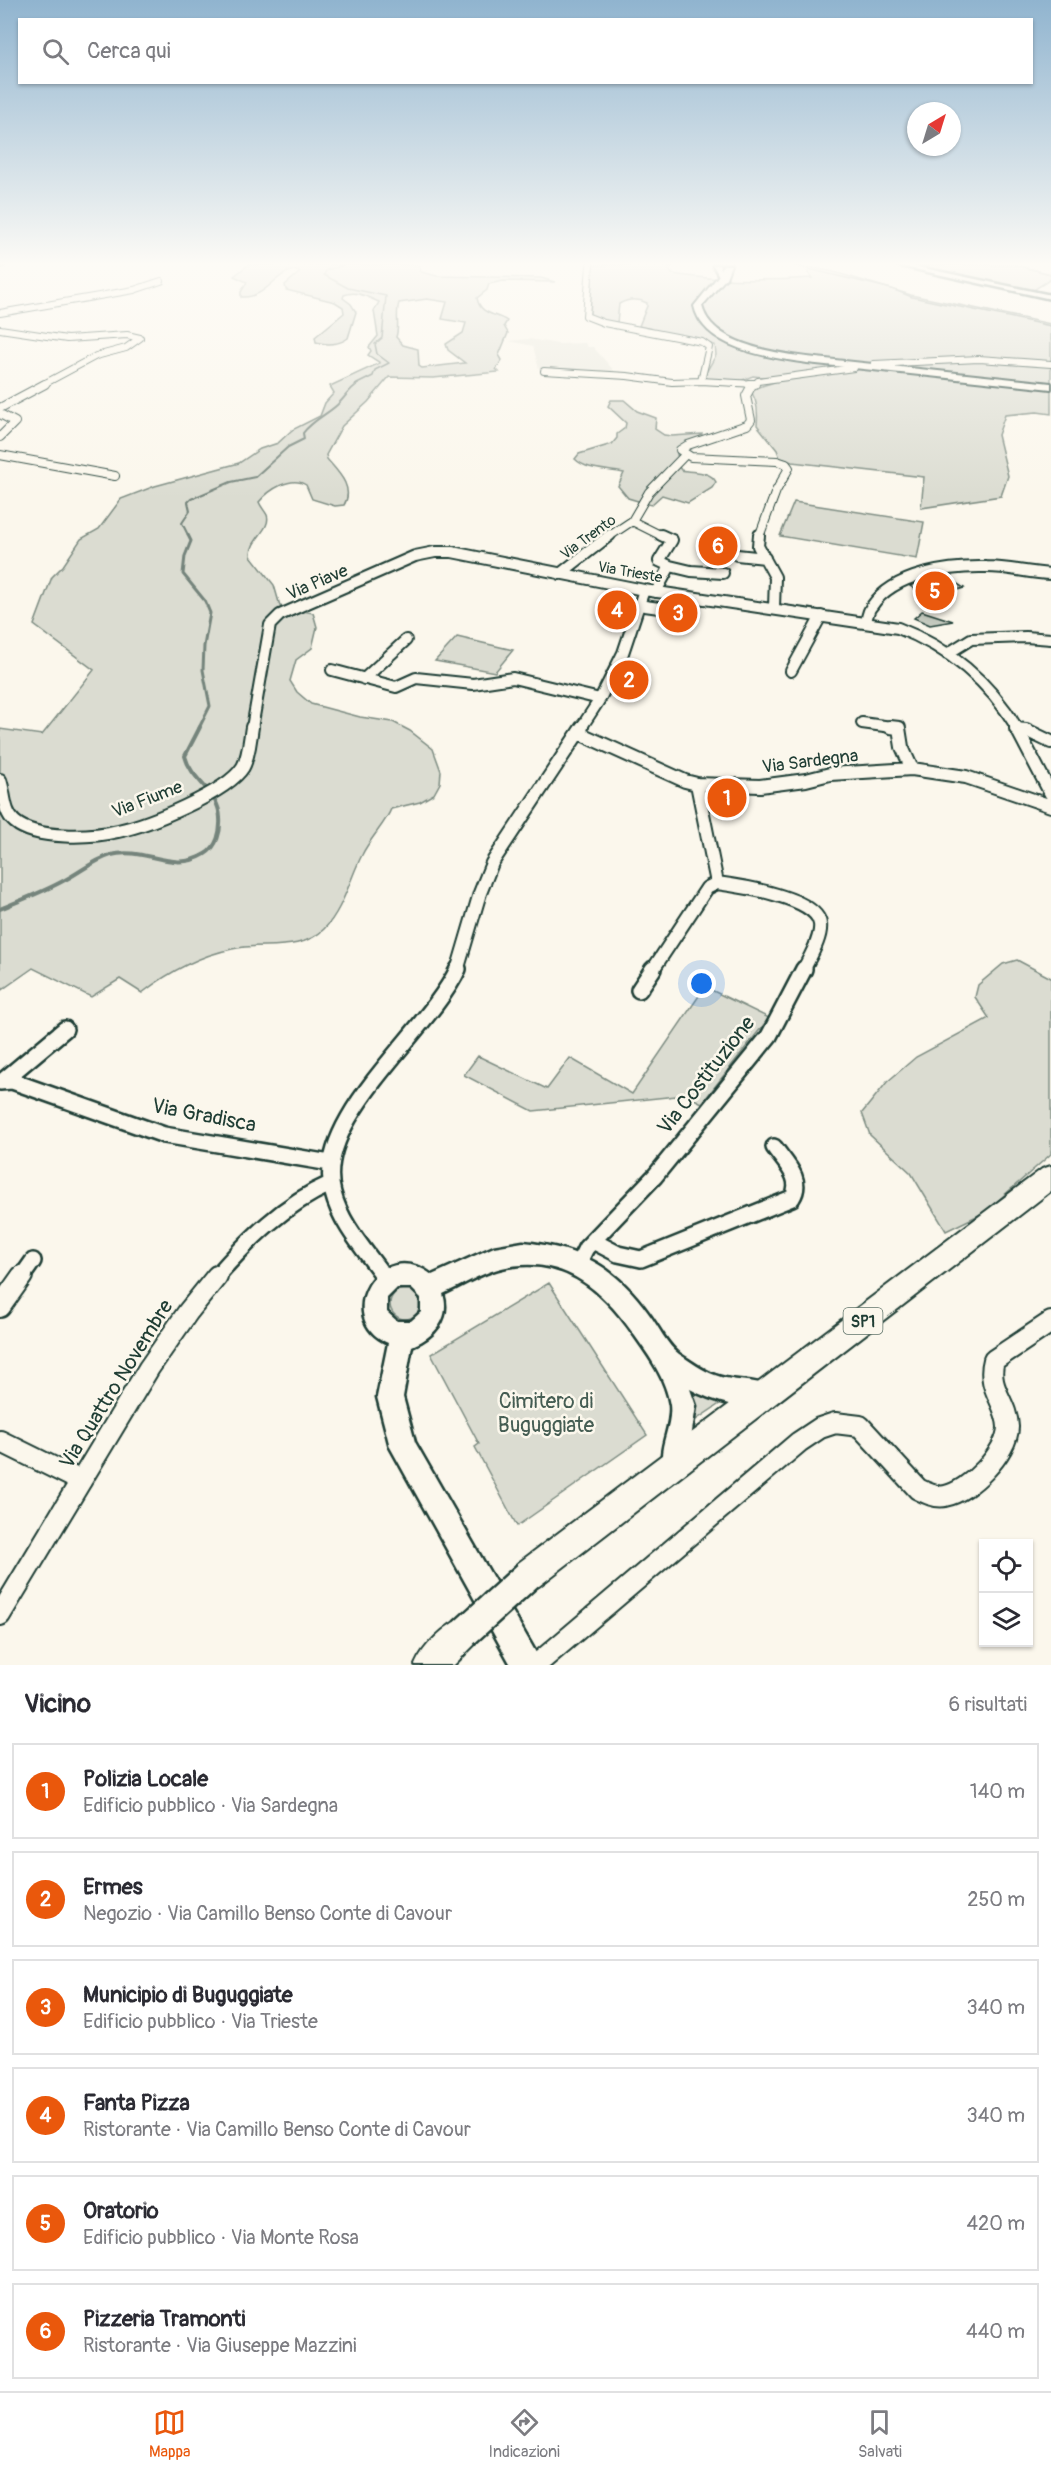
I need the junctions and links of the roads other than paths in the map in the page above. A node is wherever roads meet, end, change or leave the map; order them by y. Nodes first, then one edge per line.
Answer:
1 (135, 343) edge
2 (700, 343) edge
3 (737, 343) edge
4 (874, 364) dead end
5 (1051, 364) edge
6 (854, 368) dead end
7 (543, 371) dead end
8 (701, 381) junction
9 (752, 382) junction
10 (1051, 386) edge
11 (0, 408) edge
12 (0, 414) edge
13 (0, 437) edge
14 (0, 455) edge
15 (685, 455) junction
16 (115, 476) dead end
17 (632, 521) junction
18 (435, 552) joint
19 (737, 555) dead end
20 (765, 558) junction
21 (670, 567) junction
22 (723, 573) dead end
23 (561, 574) junction
24 (1051, 574) edge
25 (650, 591) junction
26 (638, 605) junction
27 (659, 608) dead end
28 (774, 608) junction
29 (821, 616) junction
30 (866, 623) junction
31 (1051, 639) edge
32 (406, 640) dead end
33 (947, 654) junction
34 (332, 670) dead end
35 (791, 671) dead end
36 (364, 679) junction
37 (600, 699) junction
38 (862, 723) dead end
39 (1016, 729) junction
40 (579, 733) junction
41 (1051, 742) edge
42 (912, 769) junction
43 (0, 780) edge
44 (697, 784) junction
45 (1051, 794) edge
46 (198, 799) joint
47 (1051, 806) edge
48 (717, 883) junction
49 (639, 990) dead end
50 (65, 1029) dead end
51 (2, 1081) edge
52 (774, 1146) dead end
53 (330, 1163) junction
54 (1051, 1178) edge
55 (330, 1184) junction
56 (593, 1241) junction
57 (33, 1261) dead end
58 (578, 1264) junction
59 (388, 1281) junction
60 (430, 1288) junction
61 (0, 1307) edge
62 (1051, 1322) edge
63 (402, 1335) junction
64 (668, 1361) junction
65 (764, 1396) junction
66 (0, 1442) edge
67 (674, 1463) junction
68 (81, 1481) junction
69 (0, 1615) edge
70 (431, 1665) edge
71 (528, 1665) edge
72 (536, 1665) edge

1 - 11 street
2 - 8 street
3 - 10 main road
4 - 5 street
6 - 9 street
7 - 8 street
8 - 9 street
9 - 15 street, Via Trento
12 - 13 street
14 - 16 street
15 - 17 street, Via Trento
15 - 20 street
17 - 21 street, Via Trento
17 - 23 street, Via Trento
18 - 23 street, Via Trieste
18 - 46 street, Via Piave
19 - 20 street
20 - 28 street
21 - 22 street
21 - 25 street
23 - 25 street, Via Trieste
24 - 30 street
25 - 26 street
25 - 28 street, Via Trieste
26 - 27 street
26 - 37 street
28 - 29 street, Via Trieste
29 - 30 street, Via Trieste
29 - 35 street
30 - 33 street, Via Trieste
31 - 33 street
32 - 36 street
33 - 39 street, Via Trieste
34 - 36 street
36 - 37 street
37 - 40 street
38 - 42 street, Via Sardegna
39 - 41 street
39 - 45 street, Via Trieste
40 - 44 street, Via Sardegna
40 - 53 street
42 - 44 street, Via Sardegna
42 - 47 street, Via Sardegna
43 - 46 street, Via Fiume
44 - 48 street
48 - 49 street
48 - 56 street, Via Costituzione
50 - 51 street, Via Gradisca
51 - 53 street, Via Gradisca
52 - 56 street
53 - 55 street
54 - 65 main road, SP1
55 - 59 street
55 - 68 street, Via Quattro Novembre
56 - 58 street, Via Costituzione
57 - 61 street
58 - 60 main road
58 - 64 main road
59 - 60 main road
59 - 63 main road
60 - 63 main road
62 - 72 street
63 - 71 main road
64 - 65 main road
64 - 67 main road
65 - 67 main road, SP1
66 - 68 street
67 - 70 main road, SP1, bridge
68 - 69 street, Via Quattro Novembre

